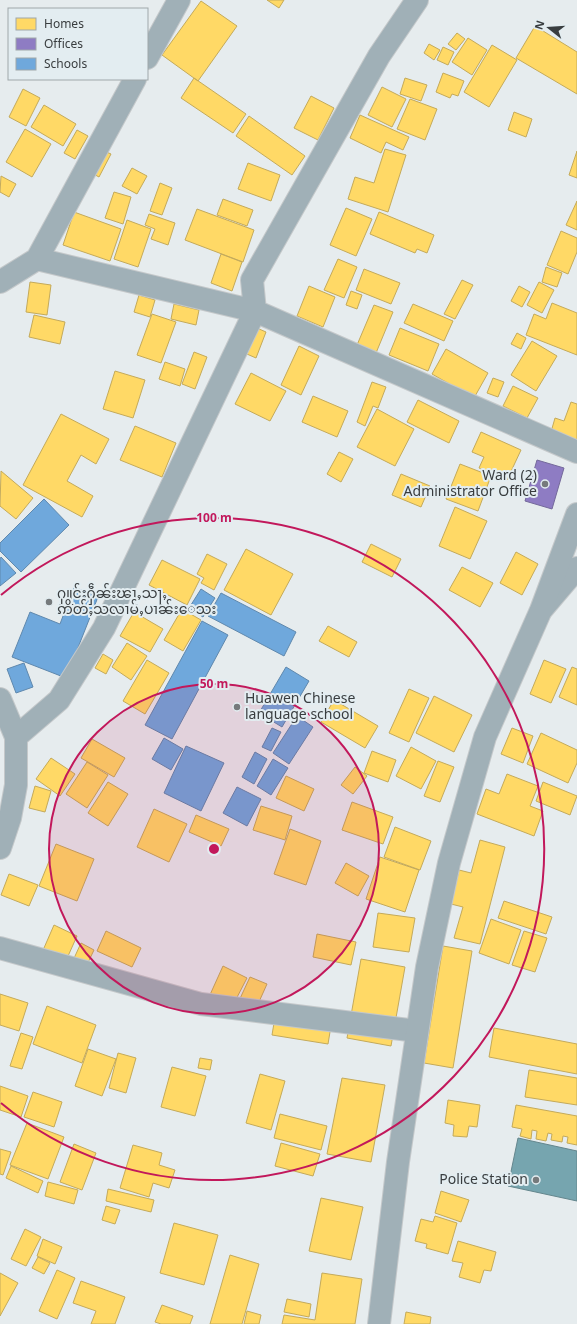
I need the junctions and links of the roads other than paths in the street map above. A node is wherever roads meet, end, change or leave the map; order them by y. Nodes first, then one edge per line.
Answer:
1 (178, 0) edge
2 (417, 0) edge
3 (148, 56) edge
4 (134, 80) edge
5 (37, 258) junction
6 (6, 272) edge
7 (255, 312) junction
8 (577, 452) edge
9 (577, 514) edge
10 (577, 568) edge
11 (541, 610) junction
12 (0, 699) edge
13 (16, 737) junction
14 (0, 848) edge
15 (0, 948) edge
16 (418, 1031) junction
17 (379, 1324) edge

1 - 3 street
2 - 7 street
4 - 5 street
5 - 6 street
5 - 7 street
7 - 8 street
7 - 13 street
9 - 11 street
10 - 11 street
11 - 16 street
12 - 13 street
13 - 14 street
15 - 16 street
16 - 17 street

